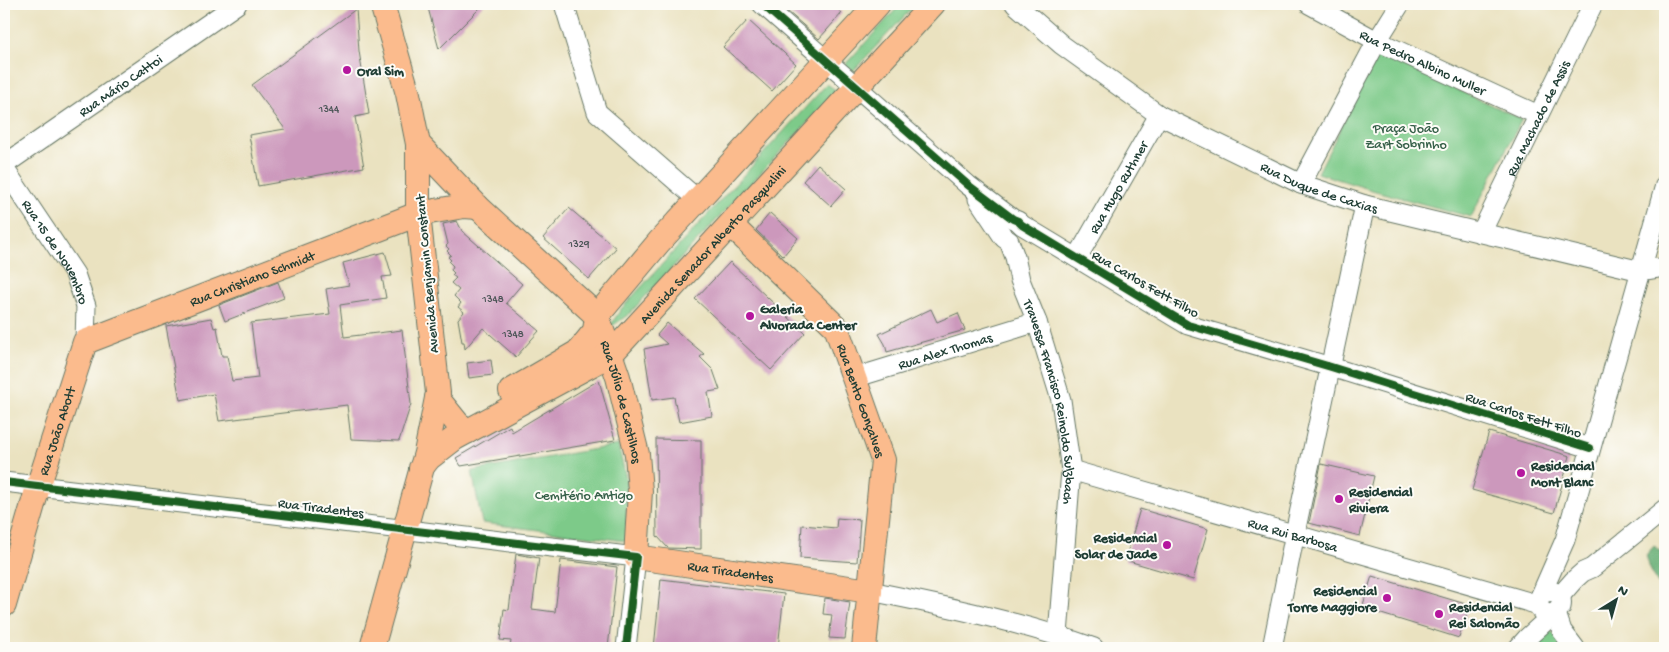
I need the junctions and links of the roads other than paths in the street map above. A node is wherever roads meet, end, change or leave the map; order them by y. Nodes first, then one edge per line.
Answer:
1 (237, 4) edge
2 (382, 4) edge
3 (564, 4) edge
4 (762, 4) edge
5 (878, 4) edge
6 (932, 4) edge
7 (1015, 4) edge
8 (1309, 4) edge
9 (1400, 4) edge
10 (1593, 4) edge
11 (1377, 42) junction
12 (826, 60) junction
13 (856, 87) junction
14 (1159, 115) junction
15 (1538, 115) junction
16 (418, 144) junction
17 (4, 167) edge
18 (1302, 184) junction
19 (1665, 185) edge
20 (698, 200) junction
21 (1365, 205) junction
22 (478, 207) junction
23 (418, 214) junction
24 (731, 226) junction
25 (1481, 233) junction
26 (1015, 236) junction
27 (1077, 258) junction
28 (1665, 267) edge
29 (1641, 271) junction
30 (597, 316) junction
31 (1037, 322) junction
32 (85, 342) junction
33 (611, 354) junction
34 (1331, 367) junction
35 (854, 378) junction
36 (437, 398) junction
37 (460, 431) junction
38 (1590, 448) junction
39 (423, 461) junction
40 (1071, 470) junction
41 (4, 482) edge
42 (38, 487) junction
43 (1665, 509) edge
44 (404, 529) junction
45 (1295, 533) junction
46 (636, 557) junction
47 (870, 591) junction
48 (4, 605) edge
49 (1552, 608) junction
50 (1058, 635) junction
51 (1523, 643) edge
52 (372, 648) edge
53 (626, 648) edge
54 (864, 648) edge
55 (1094, 648) edge
56 (1272, 648) edge
57 (1576, 648) edge

1 - 17 street, Rua Mário Cattoi
2 - 16 main road, Avenida Benjamin Constant
3 - 20 street
4 - 12 street
5 - 12 main road, Avenida Senador Alberto Pasqualini
6 - 13 main road, Avenida Senador Alberto Pasqualini
7 - 14 street, Rua Duque de Caxias
8 - 11 street, Rua Pedro Albino Muller
9 - 11 street
10 - 15 street, Rua Machado de Assis
11 - 15 street, Rua Pedro Albino Muller
11 - 18 street
12 - 13 street
12 - 20 main road, Avenida Senador Alberto Pasqualini
13 - 24 main road, Avenida Senador Alberto Pasqualini
13 - 26 street, Travessa Francisco Reinoldo Sulzbach
14 - 18 street, Rua Duque de Caxias
14 - 27 street, Rua Hugo Ruthner
15 - 25 street, Rua Machado de Assis
16 - 22 main road, Rua Júlio de Castilhos
16 - 23 main road, Avenida Benjamin Constant
17 - 32 street, Rua 15 de Novembro
18 - 21 street, Rua Duque de Caxias
19 - 29 street
20 - 30 main road, Avenida Senador Alberto Pasqualini
21 - 25 street, Rua Duque de Caxias
21 - 34 street
22 - 23 main road
22 - 30 main road, Rua Júlio de Castilhos
23 - 32 main road, Rua Christiano Schmidt
23 - 36 main road, Avenida Benjamin Constant
24 - 33 main road, Avenida Senador Alberto Pasqualini
24 - 35 main road, Rua Bento Gonçalves
25 - 29 street, Rua Duque de Caxias
26 - 27 street, Rua Carlos Fett Filho
26 - 31 street, Travessa Francisco Reinoldo Sulzbach
27 - 34 street, Rua Carlos Fett Filho
28 - 29 street, Rua Duque de Caxias
29 - 38 street
30 - 33 main road, Rua Júlio de Castilhos
30 - 37 main road, Avenida Senador Alberto Pasqualini
31 - 35 street, Rua Alex Thomas
31 - 40 street, Travessa Francisco Reinoldo Sulzbach
32 - 42 main road, Rua João Abott
33 - 37 main road, Avenida Senador Alberto Pasqualini
33 - 46 main road, Rua Júlio de Castilhos
34 - 38 street, Rua Carlos Fett Filho
34 - 45 street
35 - 47 main road, Rua Bento Gonçalves
36 - 37 main road
36 - 39 main road, Avenida Benjamin Constant
37 - 39 main road, Avenida Senador Alberto Pasqualini
38 - 49 street
39 - 44 main road, Avenida Benjamin Constant
40 - 45 street, Rua Rui Barbosa
40 - 50 street, Travessa Francisco Reinoldo Sulzbach
41 - 42 street, Rua Tiradentes
42 - 44 street, Rua Tiradentes
42 - 48 main road, Rua João Abott
43 - 49 street
44 - 46 street, Rua Tiradentes
44 - 52 main road, Avenida Benjamin Constant
45 - 49 street, Rua Rui Barbosa
45 - 56 street
46 - 47 main road, Rua Tiradentes
46 - 53 street, Rua Júlio de Castilhos
47 - 50 street, Rua Tiradentes
47 - 54 main road, Rua Bento Gonçalves
49 - 51 street
49 - 57 street
50 - 55 street, Rua Tiradentes

